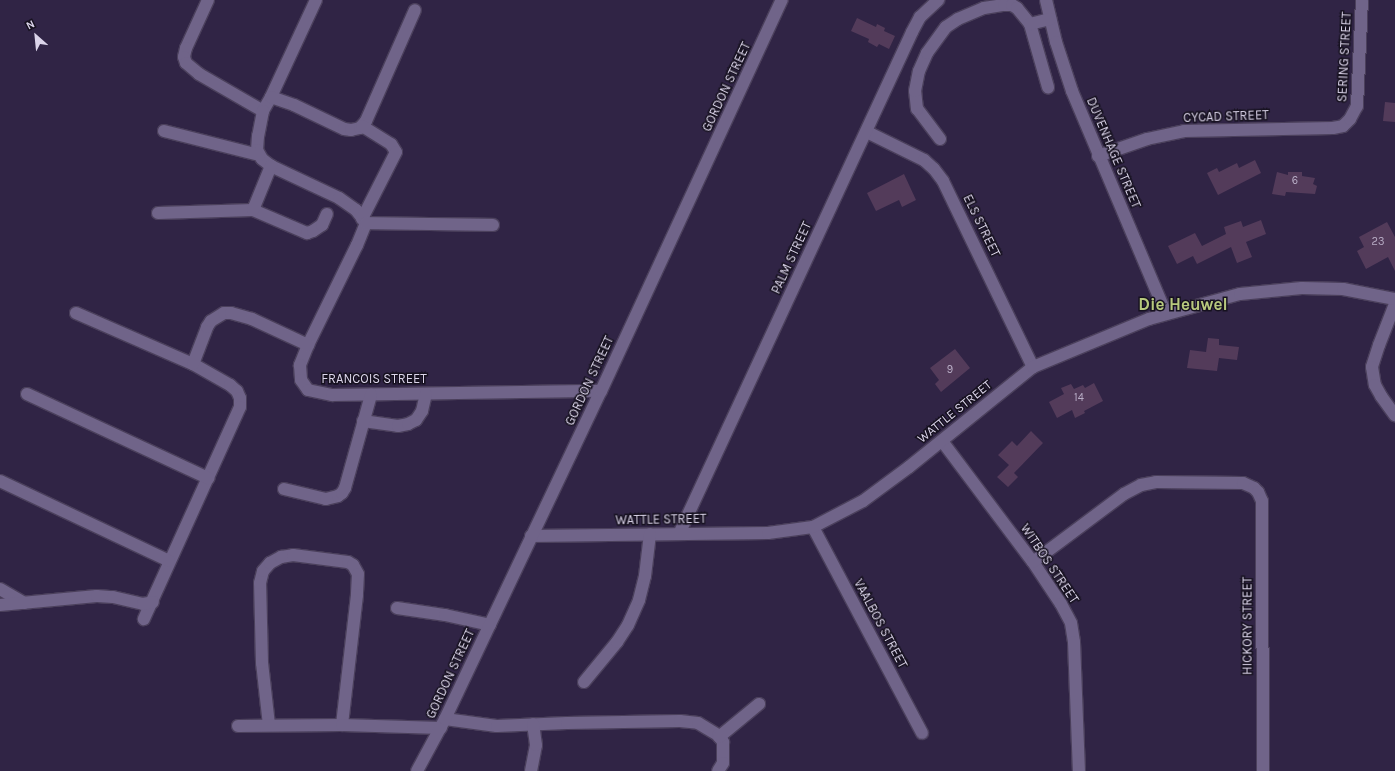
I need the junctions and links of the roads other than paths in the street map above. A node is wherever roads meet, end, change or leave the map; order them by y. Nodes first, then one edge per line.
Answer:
1 (208, 0) edge
2 (316, 0) edge
3 (782, 0) edge
4 (938, 0) edge
5 (1046, 0) edge
6 (1362, 0) edge
7 (415, 10) dead end
8 (1050, 19) junction
9 (1030, 24) junction
10 (1048, 87) dead end
11 (271, 97) junction
12 (263, 111) junction
13 (1353, 115) joint
14 (362, 126) junction
15 (164, 131) dead end
16 (867, 132) junction
17 (940, 139) dead end
18 (259, 155) junction
19 (1098, 156) junction
20 (271, 166) junction
21 (252, 210) junction
22 (158, 213) dead end
23 (327, 214) dead end
24 (364, 221) junction
25 (493, 225) dead end
26 (1395, 299) edge
27 (1395, 304) edge
28 (76, 313) dead end
29 (1166, 313) junction
30 (308, 345) junction
31 (193, 364) junction
32 (1033, 367) junction
33 (601, 391) junction
34 (27, 394) dead end
35 (426, 394) junction
36 (371, 395) junction
37 (1395, 415) edge
38 (364, 421) junction
39 (942, 441) junction
40 (208, 478) junction
41 (0, 481) edge
42 (284, 489) dead end
43 (813, 527) junction
44 (650, 534) junction
45 (679, 534) junction
46 (531, 536) junction
47 (169, 561) junction
48 (1033, 562) junction
49 (0, 589) edge
50 (153, 602) junction
51 (24, 603) junction
52 (0, 605) edge
53 (396, 608) dead end
54 (144, 619) dead end
55 (490, 625) junction
56 (584, 682) dead end
57 (759, 704) dead end
58 (443, 724) junction
59 (533, 724) junction
60 (269, 725) junction
61 (342, 725) junction
62 (238, 726) dead end
63 (922, 733) dead end
64 (719, 737) junction
65 (417, 771) edge
66 (531, 771) edge
67 (718, 771) edge
68 (1079, 771) edge
69 (1263, 771) edge

1 - 12 street
2 - 11 street
3 - 33 street, GORDON STREET
4 - 16 street, PALM STREET
5 - 8 street, DUVENHAGE STREET
6 - 13 street, SERING STREET
7 - 14 street
8 - 9 street
8 - 19 street, DUVENHAGE STREET
9 - 10 street
9 - 17 street
11 - 12 street
11 - 14 street
12 - 18 street
13 - 19 street, CYCAD STREET
14 - 24 street, FRANCOIS STREET
15 - 18 street
16 - 32 street, ELS STREET
16 - 45 street, PALM STREET
18 - 20 street
19 - 29 street, DUVENHAGE STREET
20 - 21 street
20 - 24 street
21 - 22 street
21 - 23 street
24 - 25 street
24 - 30 street, FRANCOIS STREET
26 - 29 street, WATTLE STREET
27 - 37 street
28 - 31 street
29 - 32 street, WATTLE STREET
30 - 31 street
30 - 36 street, FRANCOIS STREET
31 - 40 street
32 - 39 street, WATTLE STREET
33 - 35 street, FRANCOIS STREET
33 - 46 street, GORDON STREET
34 - 40 street
35 - 36 street, FRANCOIS STREET
35 - 38 street
36 - 38 street
38 - 42 street
39 - 43 street, WATTLE STREET
39 - 48 street, WITBOS STREET
40 - 47 street
41 - 47 street
43 - 45 street, WATTLE STREET
43 - 63 street, VAALBOS STREET
44 - 45 street, WATTLE STREET
44 - 46 street, WATTLE STREET
44 - 56 street
46 - 55 street, GORDON STREET
47 - 50 street
48 - 68 street, WITBOS STREET
48 - 69 street, HICKORY STREET
49 - 51 street
50 - 51 street
50 - 54 street
51 - 52 street
53 - 55 street
55 - 58 street, GORDON STREET
57 - 64 street
58 - 59 street
58 - 61 street
58 - 65 street, GORDON STREET
59 - 64 street
59 - 66 street
60 - 61 street
60 - 61 street
60 - 62 street
64 - 67 street

